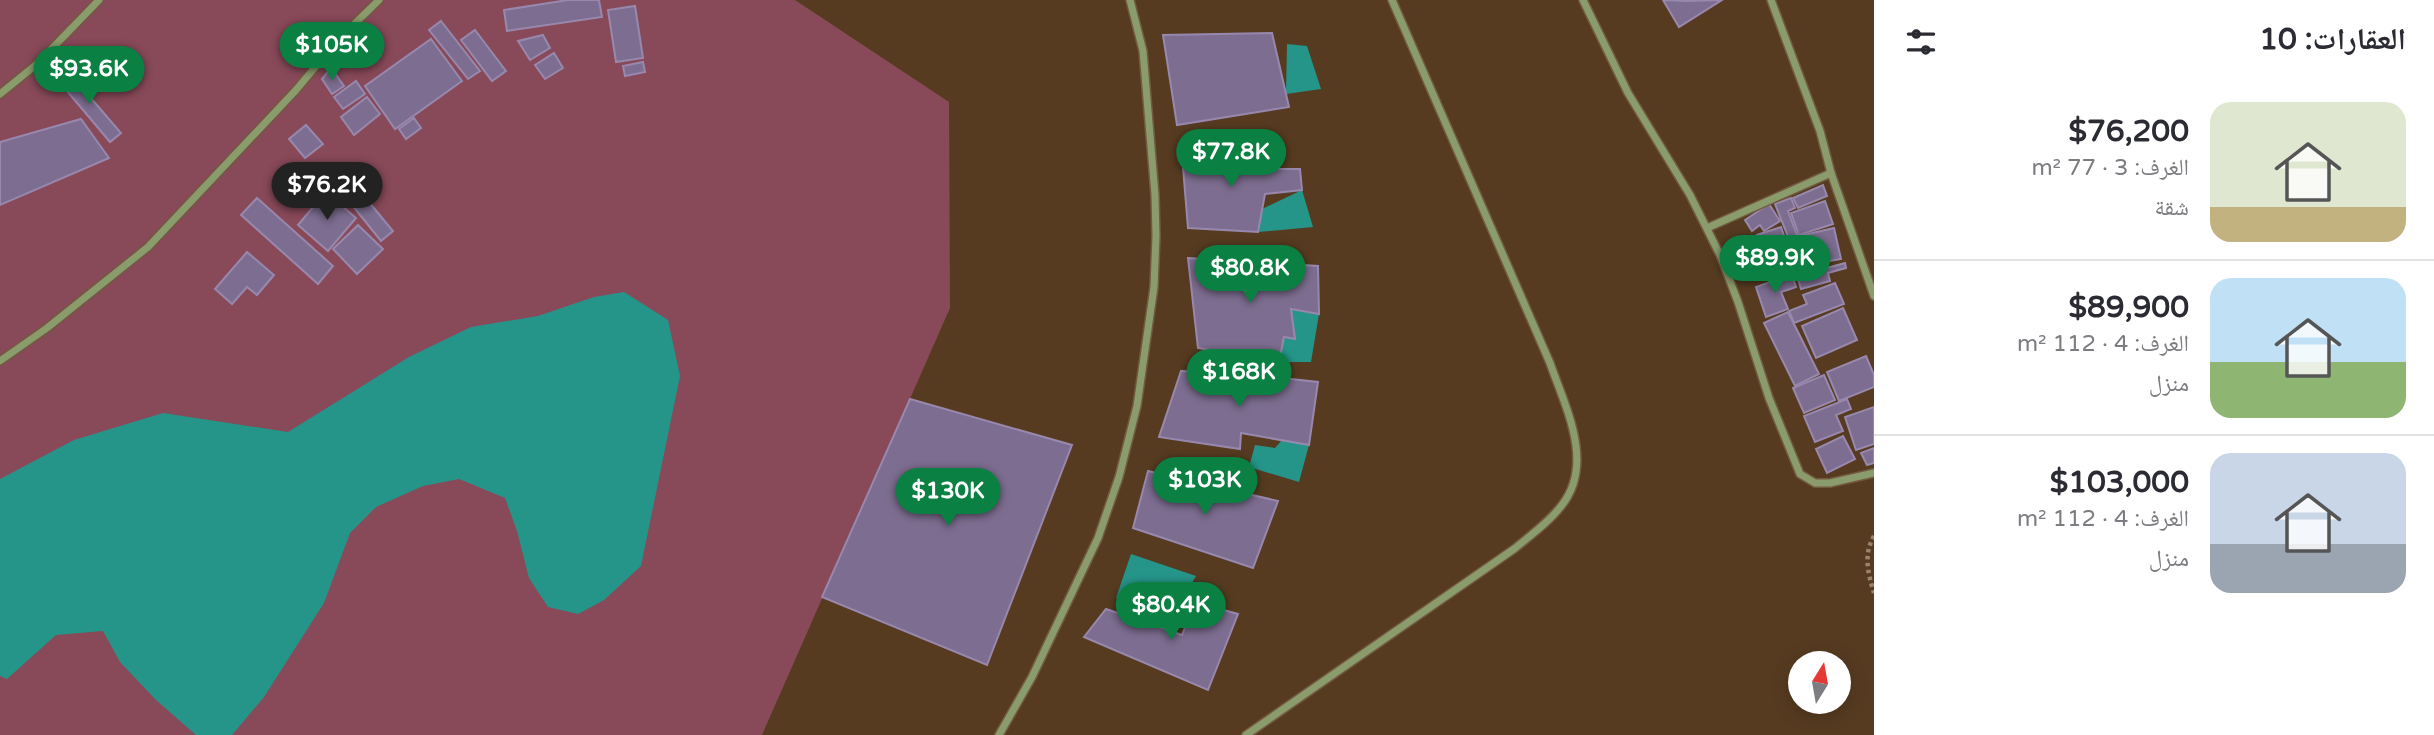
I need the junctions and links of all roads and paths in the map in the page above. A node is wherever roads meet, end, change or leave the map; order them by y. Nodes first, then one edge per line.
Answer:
1 (99, 0) edge
2 (379, 0) edge
3 (1130, 0) edge
4 (1392, 0) edge
5 (1583, 0) edge
6 (1771, 0) edge
7 (0, 94) edge
8 (1831, 173) junction
9 (1707, 228) junction
10 (1874, 296) edge
11 (0, 361) edge
12 (1874, 473) edge
13 (1874, 536) edge
14 (1874, 593) edge
15 (999, 735) edge
16 (1246, 735) edge

1 - 7 street
2 - 11 street
3 - 15 street
4 - 16 street
5 - 9 street
6 - 8 street
8 - 9 street
8 - 10 street
9 - 12 street
13 - 14 path

